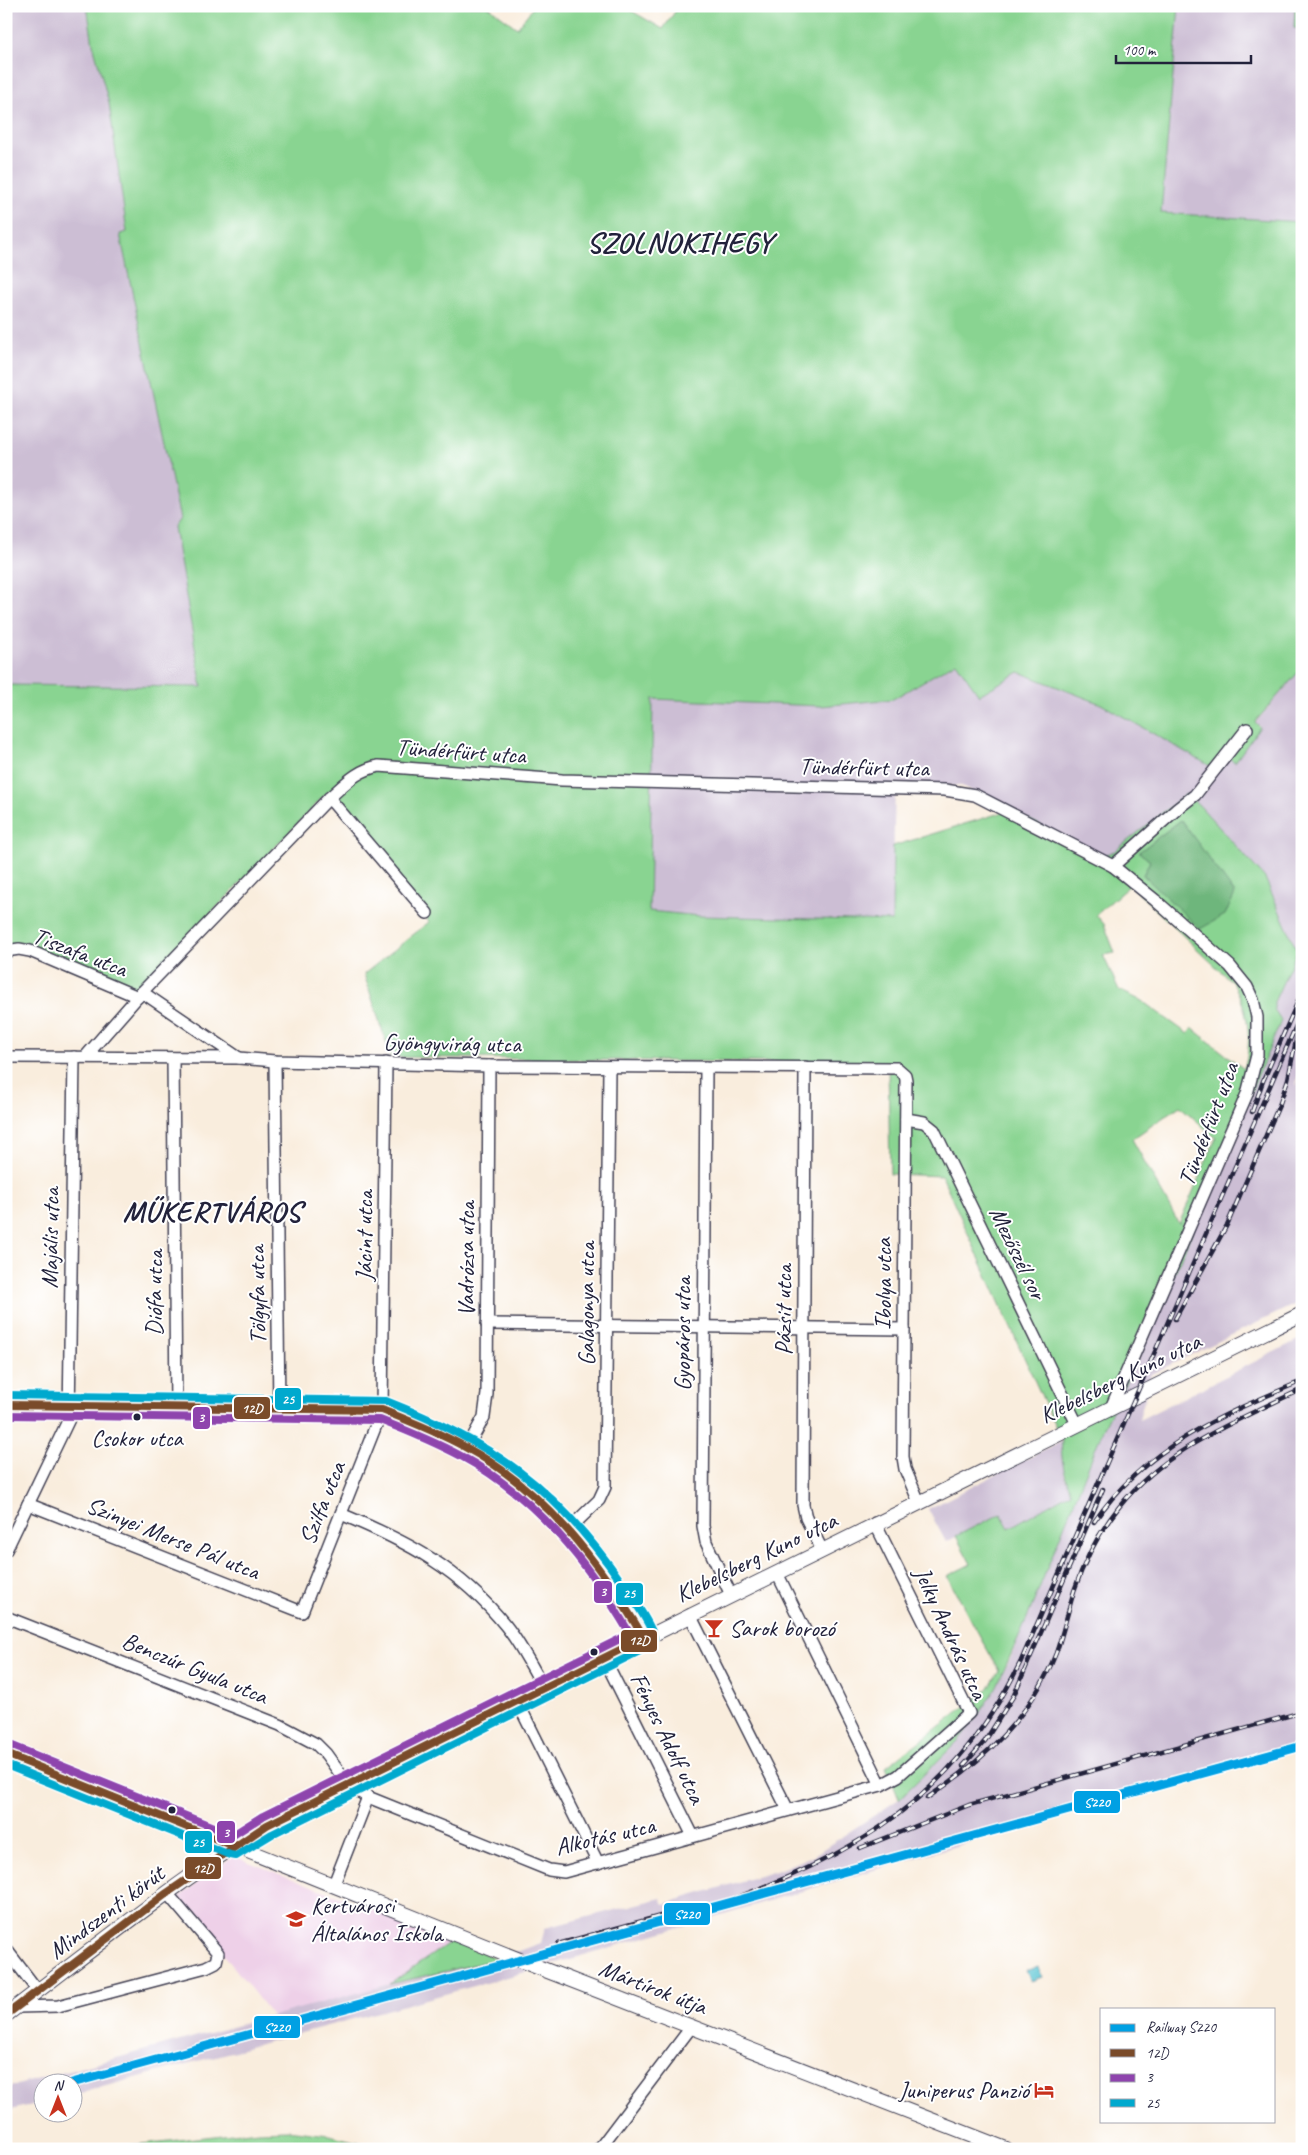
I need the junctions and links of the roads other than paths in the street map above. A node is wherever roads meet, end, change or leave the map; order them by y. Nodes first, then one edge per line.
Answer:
1 (1247, 729) dead end
2 (329, 798) junction
3 (1113, 866) junction
4 (427, 913) dead end
5 (6, 951) edge
6 (140, 994) junction
7 (6, 1056) edge
8 (86, 1056) junction
9 (74, 1057) junction
10 (173, 1058) junction
11 (239, 1058) junction
12 (275, 1061) junction
13 (386, 1063) junction
14 (489, 1066) junction
15 (609, 1066) junction
16 (706, 1066) junction
17 (805, 1067) junction
18 (897, 1068) joint
19 (906, 1119) junction
20 (1302, 1314) edge
21 (487, 1324) junction
22 (607, 1326) junction
23 (703, 1326) junction
24 (804, 1328) junction
25 (904, 1329) junction
26 (6, 1405) edge
27 (70, 1407) junction
28 (176, 1407) junction
29 (1111, 1408) junction
30 (279, 1409) junction
31 (382, 1410) junction
32 (1077, 1424) junction
33 (468, 1448) junction
34 (919, 1502) junction
35 (28, 1504) junction
36 (341, 1514) junction
37 (875, 1523) junction
38 (570, 1529) junction
39 (6, 1550) edge
40 (822, 1550) junction
41 (777, 1573) junction
42 (731, 1595) junction
43 (302, 1612) joint
44 (690, 1615) junction
45 (6, 1617) edge
46 (644, 1638) junction
47 (604, 1658) junction
48 (544, 1688) junction
49 (517, 1701) junction
50 (6, 1754) edge
51 (881, 1785) junction
52 (349, 1786) junction
53 (368, 1796) junction
54 (788, 1810) junction
55 (693, 1836) junction
56 (234, 1846) junction
57 (598, 1863) junction
58 (334, 1884) junction
59 (167, 1893) junction
60 (6, 1949) edge
61 (38, 1991) junction
62 (18, 2007) junction
63 (6, 2015) edge
64 (692, 2026) junction
65 (599, 2149) edge
66 (1006, 2149) edge

1 - 3 street
2 - 3 street, Tündérfürt utca
2 - 4 street
2 - 6 street, Tündérfürt utca
3 - 29 street, Tündérfürt utca
5 - 6 street, Tiszafa utca
6 - 8 street, Tündérfürt utca
6 - 11 street, Tiszafa utca
7 - 9 street, Gyöngyvirág utca
8 - 9 street, Gyöngyvirág utca
8 - 10 street, Gyöngyvirág utca
9 - 27 street, Majális utca
10 - 11 street, Gyöngyvirág utca
10 - 28 street, Diófa utca
11 - 12 street, Gyöngyvirág utca
12 - 13 street, Gyöngyvirág utca
12 - 30 street, Tölgyfa utca
13 - 14 street, Gyöngyvirág utca
13 - 31 street, Jácint utca
14 - 15 street, Gyöngyvirág utca
14 - 21 street, Vadrózsa utca
15 - 16 street, Gyöngyvirág utca
15 - 22 street, Galagonya utca
16 - 17 street, Gyöngyvirág utca
16 - 23 street, Gyopáros utca
17 - 18 street, Gyöngyvirág utca
17 - 24 street, Pázsit utca
18 - 19 street, Ibolya utca
19 - 25 street, Ibolya utca
19 - 32 street, Mezőszél sor
20 - 29 street, Klebelsberg Kuno utca
21 - 22 street
21 - 33 street, Vadrózsa utca
22 - 23 street
22 - 38 street, Galagonya utca
23 - 24 street
23 - 42 street, Gyopáros utca
24 - 25 street
24 - 40 street, Pázsit utca
25 - 34 street, Ibolya utca
26 - 27 street
27 - 28 street
27 - 35 street, Majális utca
28 - 30 street
29 - 32 street, Klebelsberg Kuno utca
30 - 31 street
31 - 33 street
31 - 36 street, Szilfa utca
32 - 34 street, Klebelsberg Kuno utca
33 - 38 street
34 - 37 street, Klebelsberg Kuno utca
35 - 39 street
35 - 43 street, Szinyei Merse Pál utca
36 - 43 street, Szilfa utca
36 - 48 street
37 - 40 street, Klebelsberg Kuno utca
37 - 51 street, Jelky András utca
38 - 46 street
40 - 41 street, Klebelsberg Kuno utca
41 - 42 street, Klebelsberg Kuno utca
41 - 51 street
42 - 44 street, Klebelsberg Kuno utca
44 - 46 street, Klebelsberg Kuno utca
44 - 54 street
45 - 52 street, Benczúr Gyula utca
46 - 47 street, Klebelsberg Kuno utca
47 - 48 street, Klebelsberg Kuno utca
47 - 55 street, Fényes Adolf utca
48 - 49 street, Klebelsberg Kuno utca
49 - 52 street, Klebelsberg Kuno utca
49 - 57 street
50 - 56 street, Mártírok útja
51 - 54 street, Alkotás utca
52 - 53 street, Alkotás utca
52 - 56 street, Klebelsberg Kuno utca
53 - 57 street, Alkotás utca
53 - 58 street
54 - 55 street, Alkotás utca
55 - 57 street, Alkotás utca
56 - 58 street, Mártírok útja
56 - 59 street, Mindszenti körút
58 - 64 street, Mártírok útja
59 - 61 street, Mindszenti körút
59 - 62 street
60 - 61 street
61 - 62 street, Mindszenti körút
62 - 63 street, Mindszenti körút
64 - 65 street
64 - 66 street, Mártírok útja

